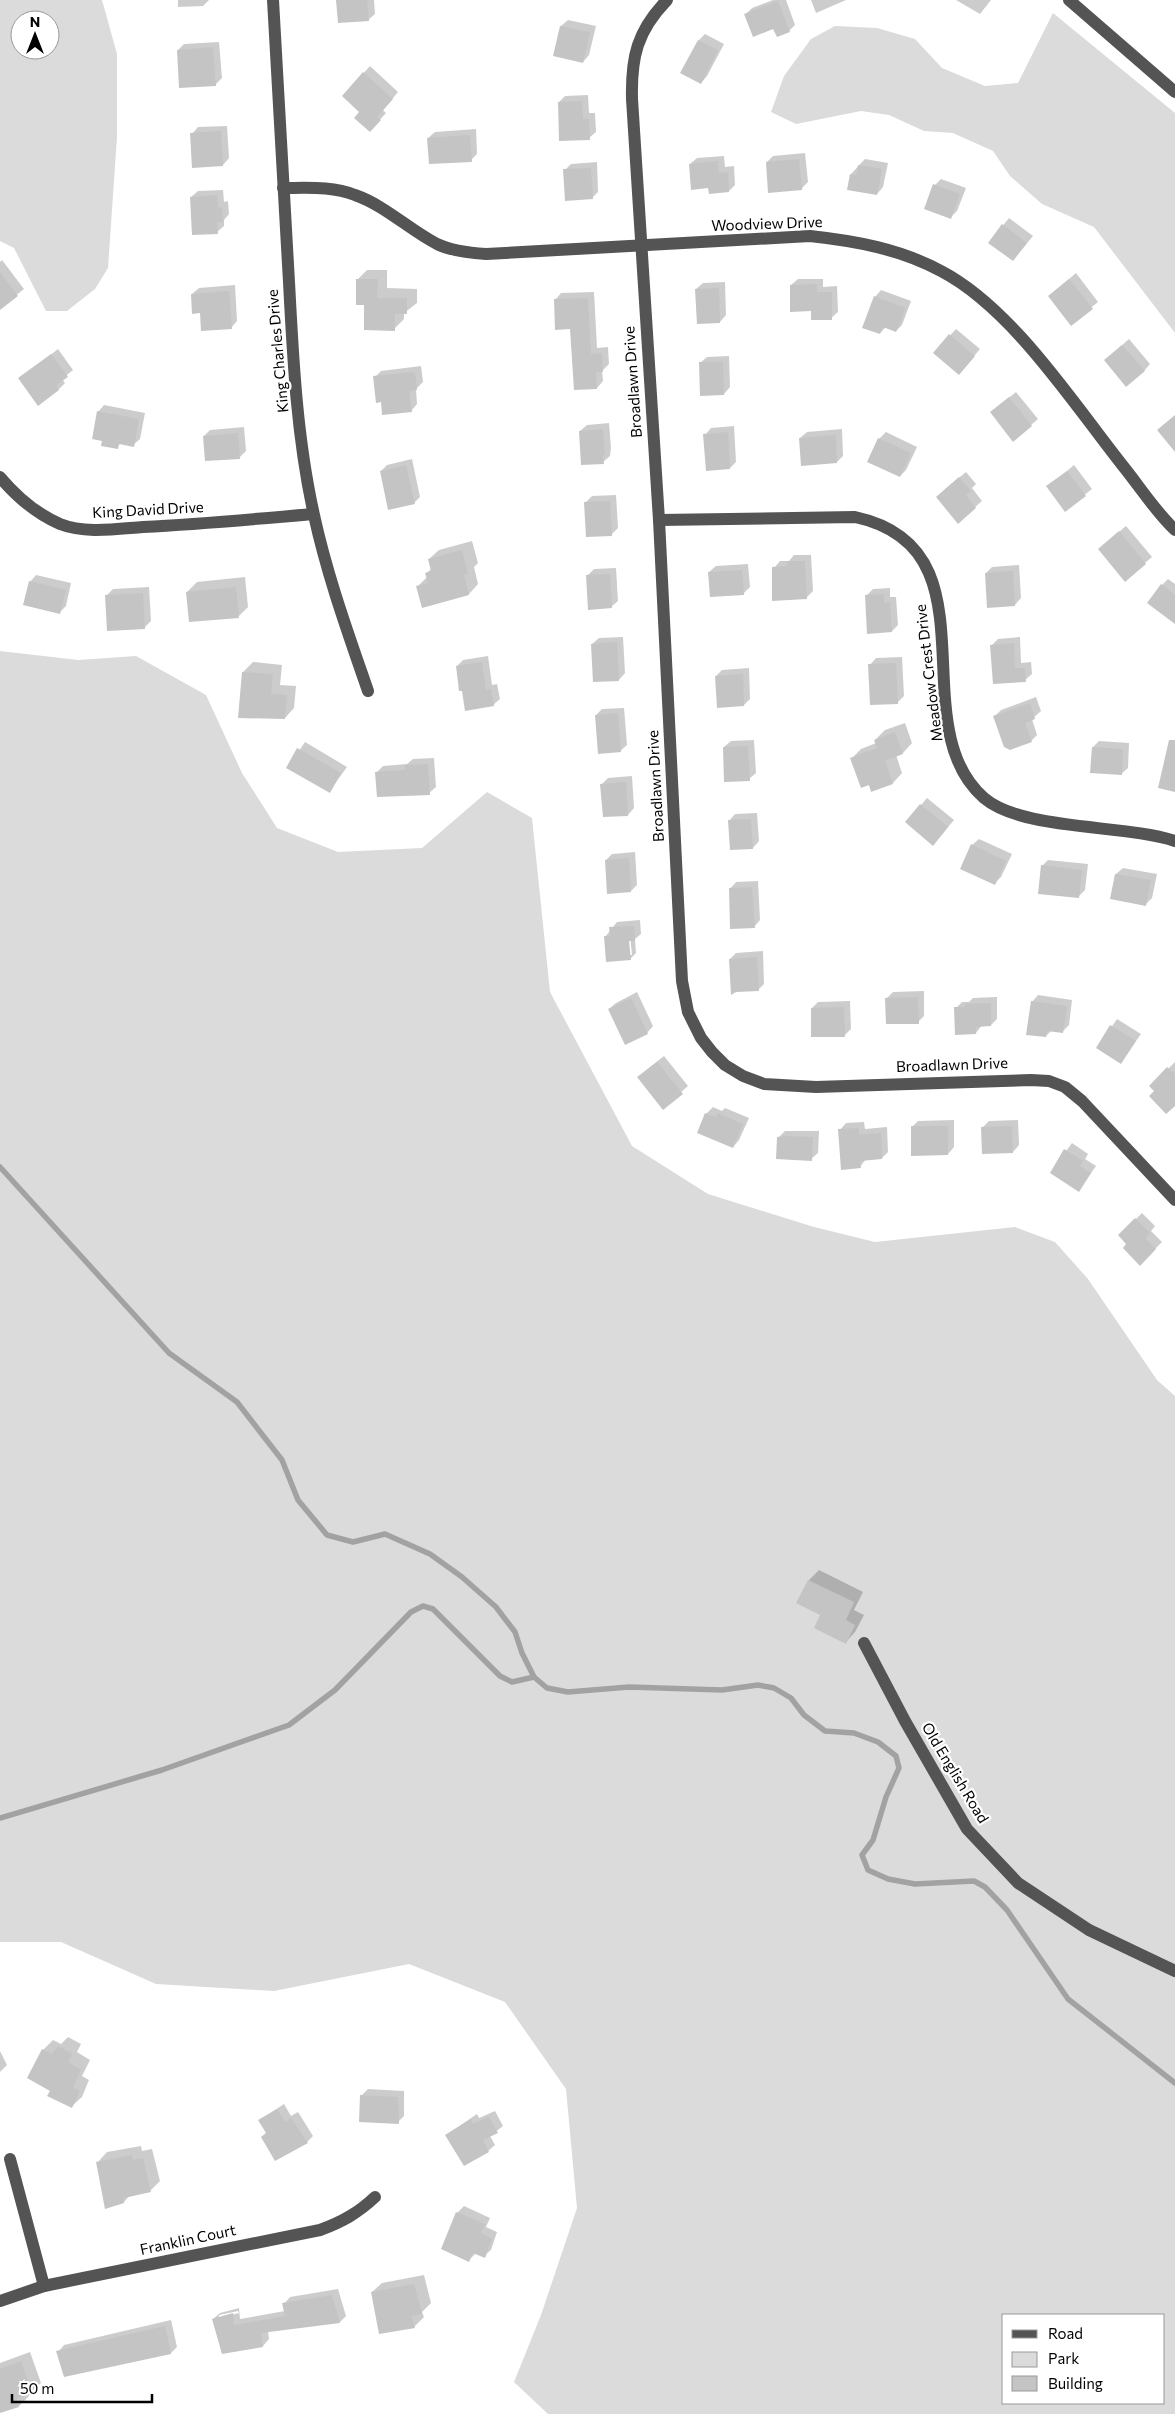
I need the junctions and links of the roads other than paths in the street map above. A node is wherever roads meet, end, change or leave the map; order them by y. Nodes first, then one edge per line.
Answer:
1 (273, 0) edge
2 (667, 0) edge
3 (1068, 0) edge
4 (1175, 92) edge
5 (283, 188) junction
6 (641, 246) junction
7 (0, 477) edge
8 (314, 514) junction
9 (658, 520) junction
10 (1175, 530) edge
11 (368, 691) dead end
12 (1175, 841) edge
13 (1175, 1200) edge
14 (864, 1643) dead end
15 (1175, 1971) edge
16 (10, 2159) dead end
17 (375, 2198) dead end
18 (44, 2286) junction
19 (0, 2301) edge

1 - 5 street, King Charles Drive
2 - 6 street, Broadlawn Drive
3 - 4 street
5 - 6 street, Woodview Drive
5 - 8 street, King Charles Drive
6 - 9 street, Broadlawn Drive
6 - 10 street, Woodview Drive
7 - 8 street, King David Drive
8 - 11 street, King Charles Drive
9 - 12 street, Meadow Crest Drive
9 - 13 street, Broadlawn Drive
14 - 15 street, Old English Road
16 - 18 street
17 - 18 street, Franklin Court
18 - 19 street, Franklin Court

